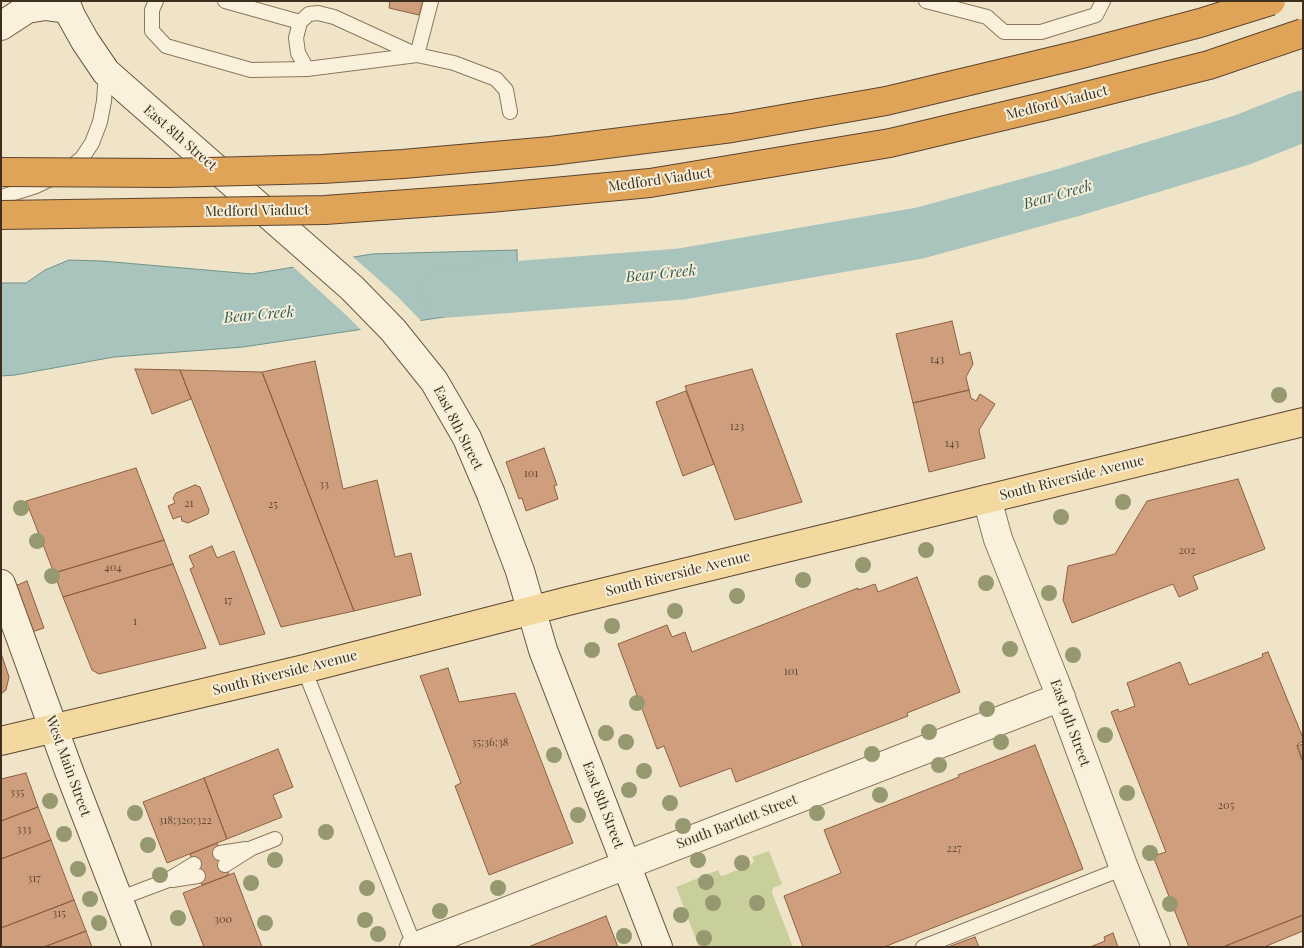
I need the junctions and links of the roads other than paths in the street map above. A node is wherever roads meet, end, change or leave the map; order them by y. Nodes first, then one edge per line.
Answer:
1 (156, 1) edge
2 (225, 1) edge
3 (432, 1) edge
4 (926, 1) edge
5 (1103, 1) edge
6 (1271, 1) edge
7 (66, 5) edge
8 (300, 22) junction
9 (1, 26) edge
10 (1303, 33) edge
11 (417, 55) junction
12 (307, 69) junction
13 (106, 72) junction
14 (510, 112) dead end
15 (1, 172) edge
16 (1, 196) edge
17 (1, 215) edge
18 (1303, 422) edge
19 (987, 499) junction
20 (1, 584) edge
21 (531, 610) junction
22 (304, 669) junction
23 (1060, 698) junction
24 (54, 728) junction
25 (1, 741) edge
26 (275, 839) dead end
27 (223, 859) dead end
28 (626, 865) junction
29 (1124, 868) junction
30 (196, 870) dead end
31 (118, 899) junction
32 (136, 947) edge
33 (414, 947) edge
34 (658, 947) edge
35 (923, 947) edge
36 (1156, 947) edge

1 - 12 lane
2 - 8 lane
3 - 11 lane
4 - 5 lane
6 - 15 highway, bridge
7 - 9 main road
7 - 13 main road, East 8th Street
8 - 11 lane
8 - 12 lane
10 - 17 highway, Medford Viaduct, bridge
11 - 12 lane
11 - 14 lane
13 - 16 lane
13 - 21 main road, East 8th Street
18 - 19 main road, South Riverside Avenue
19 - 21 main road, South Riverside Avenue
19 - 23 main road, East 9th Street
20 - 24 main road, West Main Street
21 - 22 main road, South Riverside Avenue
21 - 28 main road, East 8th Street
22 - 24 main road, South Riverside Avenue
22 - 33 lane
23 - 28 main road, South Bartlett Street
23 - 29 main road, East 9th Street
24 - 25 main road, South Riverside Avenue
24 - 31 main road, West Main Street
26 - 27 lane
28 - 33 main road, South Bartlett Street
28 - 34 main road, East 8th Street
29 - 35 lane
29 - 36 main road, East 9th Street
30 - 31 lane
31 - 32 main road, West Main Street

